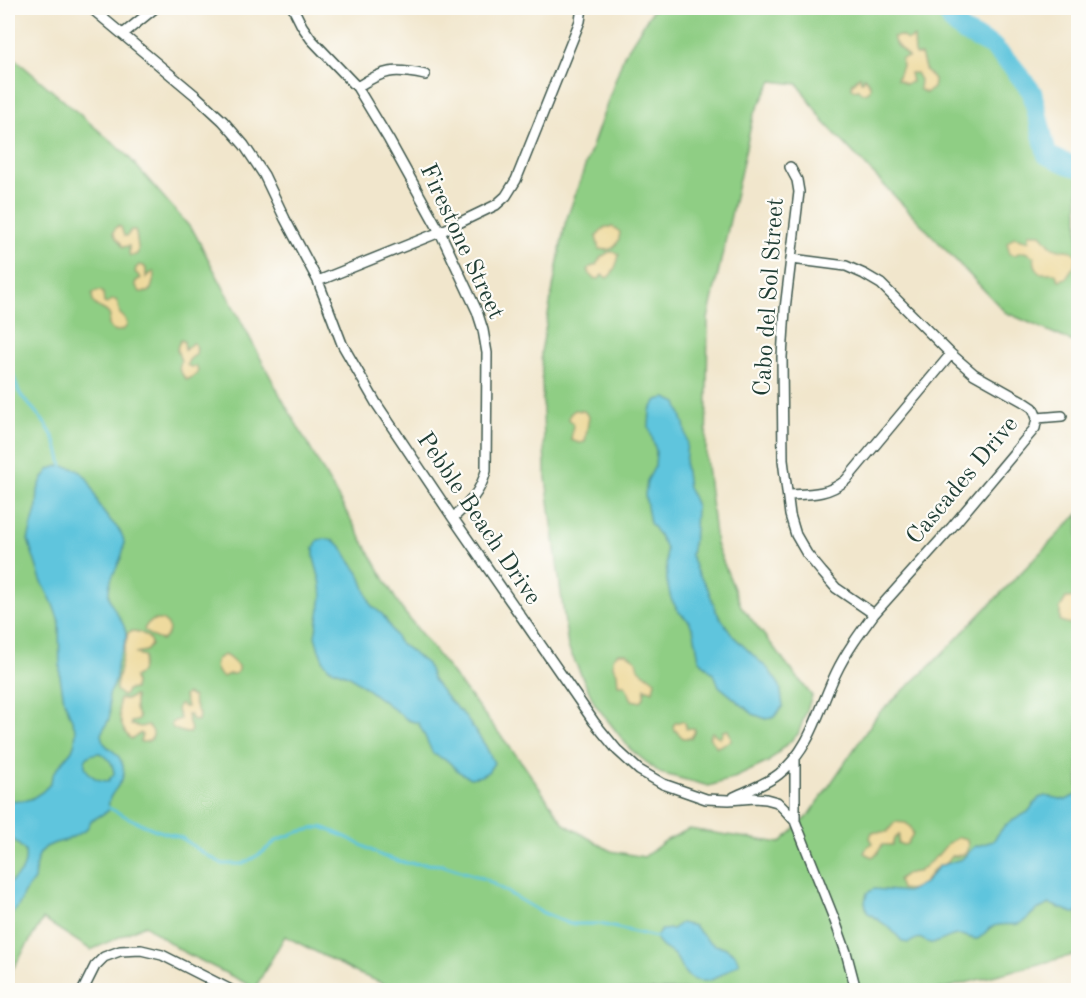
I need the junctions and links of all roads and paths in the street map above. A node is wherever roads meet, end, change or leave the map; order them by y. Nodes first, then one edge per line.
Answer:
1 (91, 8) edge
2 (155, 8) edge
3 (293, 8) edge
4 (582, 8) edge
5 (123, 34) junction
6 (424, 75) dead end
7 (357, 87) junction
8 (790, 167) dead end
9 (440, 232) junction
10 (792, 259) junction
11 (318, 281) junction
12 (951, 354) junction
13 (1062, 416) dead end
14 (1037, 418) junction
15 (788, 495) junction
16 (453, 518) junction
17 (874, 615) junction
18 (795, 760) junction
19 (729, 800) junction
20 (795, 821) junction
21 (83, 990) edge
22 (231, 990) edge
23 (856, 990) edge

1 - 5 street, Pebble Beach Drive
2 - 5 street
3 - 7 street, Firestone Street
4 - 9 street
5 - 11 street, Pebble Beach Drive
6 - 7 street
7 - 9 street, Firestone Street
8 - 10 street, Cabo del Sol Street
9 - 11 street
9 - 16 street, Firestone Street
10 - 12 street, Cascades Drive
10 - 15 street, Cabo del Sol Street
11 - 16 street, Pebble Beach Drive
12 - 14 street, Cascades Drive
12 - 15 street
13 - 14 street
14 - 17 street, Cascades Drive
15 - 17 street, Cabo del Sol Street
16 - 19 street, Pebble Beach Drive
17 - 18 street, Cascades Drive
18 - 19 street
18 - 20 street
19 - 20 street, Pebble Beach Drive
20 - 23 street, Pebble Beach Drive
21 - 22 street

